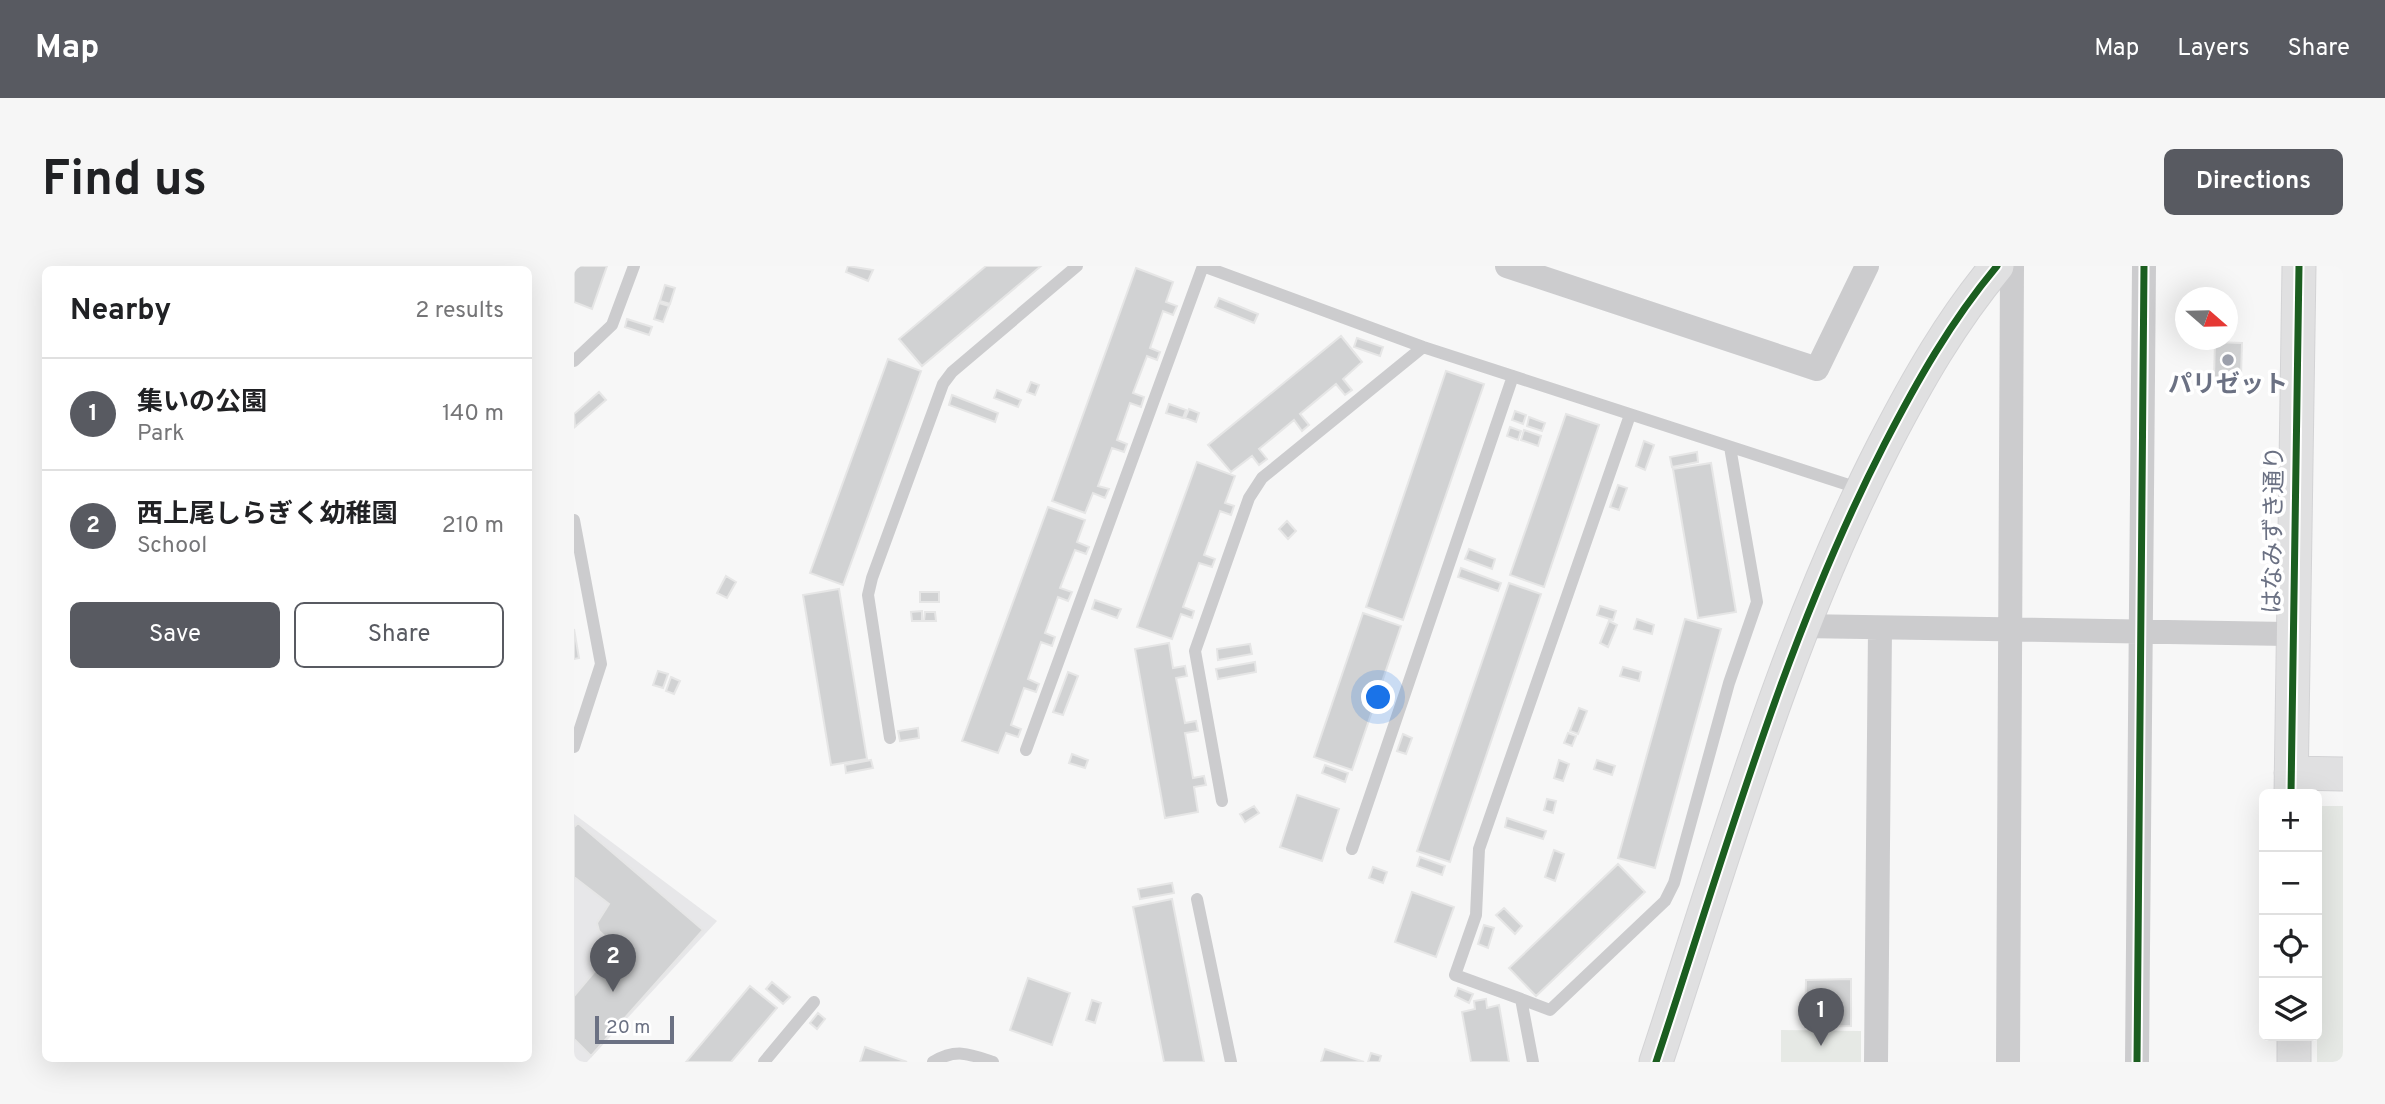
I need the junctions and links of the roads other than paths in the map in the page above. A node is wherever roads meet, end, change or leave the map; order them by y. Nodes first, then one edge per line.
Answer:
1 (634, 266) edge
2 (1077, 266) edge
3 (1203, 266) edge
4 (1507, 266) edge
5 (1867, 266) edge
6 (1997, 266) edge
7 (2012, 266) edge
8 (2144, 266) edge
9 (2299, 266) edge
10 (1423, 347) junction
11 (574, 361) edge
12 (1513, 376) junction
13 (1630, 415) junction
14 (1730, 447) junction
15 (1862, 489) junction
16 (574, 520) edge
17 (1801, 626) junction
18 (1880, 628) junction
19 (2010, 631) junction
20 (2139, 634) junction
21 (2292, 634) junction
22 (890, 738) dead end
23 (574, 747) edge
24 (1026, 750) dead end
25 (2343, 774) edge
26 (2291, 784) edge
27 (1222, 801) dead end
28 (1352, 849) dead end
29 (1197, 899) dead end
30 (1521, 999) junction
31 (814, 1002) dead end
32 (2294, 1041) edge
33 (764, 1062) edge
34 (933, 1062) edge
35 (993, 1062) edge
36 (1231, 1062) edge
37 (1533, 1062) edge
38 (1656, 1062) edge
39 (1876, 1062) edge
40 (2008, 1062) edge
41 (2137, 1062) edge
42 (2294, 1062) edge

1 - 11 lane
2 - 22 lane
3 - 10 lane
3 - 24 lane
4 - 5 street
6 - 15 street
7 - 19 street
8 - 20 street
9 - 21 street, はなみずき通り
10 - 12 lane
10 - 27 lane
12 - 13 lane
12 - 28 lane
13 - 14 lane
13 - 30 lane
14 - 15 lane
14 - 30 lane
15 - 17 street
16 - 23 lane
17 - 18 street
17 - 38 street
18 - 19 street
18 - 39 street
19 - 20 street
19 - 40 street
20 - 21 street
20 - 41 street
21 - 26 street, はなみずき通り
25 - 26 street
29 - 36 lane
30 - 37 lane
31 - 33 lane
32 - 42 street
34 - 35 lane

